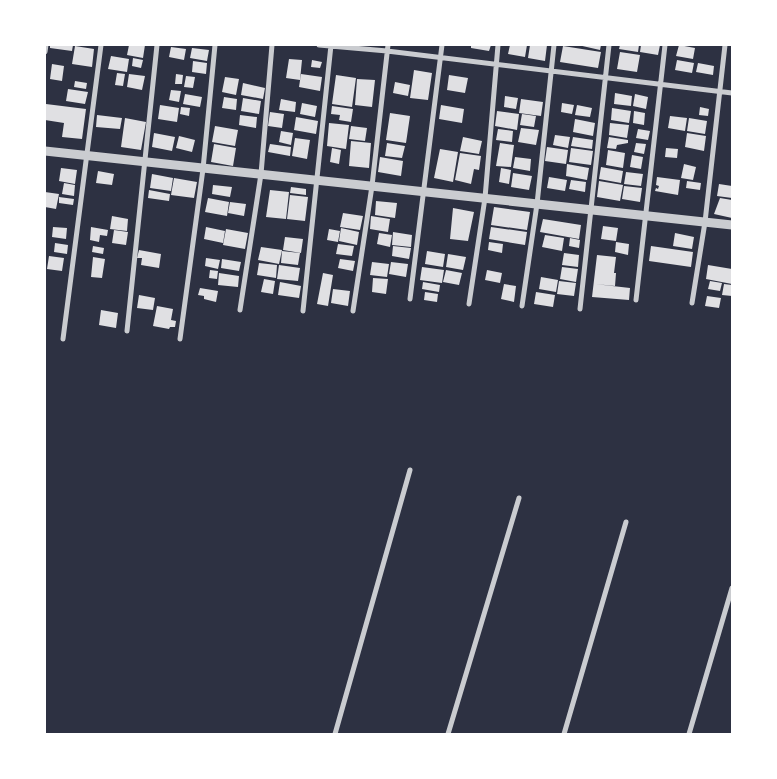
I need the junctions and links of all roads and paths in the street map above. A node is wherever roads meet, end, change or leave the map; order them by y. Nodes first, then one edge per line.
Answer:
1 (46, 45) edge
2 (101, 45) edge
3 (157, 45) edge
4 (215, 45) edge
5 (272, 45) edge
6 (319, 45) edge
7 (442, 45) edge
8 (498, 45) edge
9 (554, 45) edge
10 (609, 45) edge
11 (664, 45) edge
12 (725, 45) edge
13 (331, 46) edge
14 (387, 48) edge
15 (45, 52) edge
16 (441, 58) junction
17 (495, 64) junction
18 (552, 71) junction
19 (605, 78) junction
20 (660, 85) junction
21 (720, 92) junction
22 (732, 93) edge
23 (45, 151) edge
24 (89, 156) junction
25 (145, 163) junction
26 (203, 169) junction
27 (261, 174) junction
28 (318, 181) junction
29 (372, 186) junction
30 (423, 193) junction
31 (485, 198) junction
32 (537, 204) junction
33 (590, 210) junction
34 (644, 215) junction
35 (705, 222) junction
36 (732, 226) edge
37 (410, 299) dead end
38 (636, 300) dead end
39 (692, 303) dead end
40 (469, 304) dead end
41 (522, 306) dead end
42 (580, 309) dead end
43 (240, 310) dead end
44 (303, 311) dead end
45 (353, 311) dead end
46 (127, 331) dead end
47 (63, 339) dead end
48 (180, 339) dead end
49 (410, 470) dead end
50 (519, 498) dead end
51 (626, 522) dead end
52 (732, 588) edge
53 (336, 734) edge
54 (448, 734) edge
55 (564, 734) edge
56 (689, 734) edge

1 - 15 street
2 - 24 street
3 - 25 street
4 - 26 street
5 - 27 street
6 - 13 street
7 - 16 street
8 - 17 street
9 - 18 street
10 - 19 street
11 - 20 street
12 - 21 street
13 - 14 street
13 - 28 street
14 - 16 street
14 - 29 street
16 - 17 street
16 - 30 street
17 - 18 street
17 - 31 street
18 - 19 street
18 - 32 street
19 - 20 street
19 - 33 street
20 - 21 street
20 - 34 street
21 - 22 street
21 - 35 street
23 - 24 street
24 - 25 street
24 - 47 street
25 - 26 street
25 - 46 street
26 - 27 street
26 - 48 street
27 - 28 street
27 - 43 street
28 - 29 street
28 - 44 street
29 - 30 street
29 - 45 street
30 - 31 street
30 - 37 street
31 - 32 street
31 - 40 street
32 - 33 street
32 - 41 street
33 - 34 street
33 - 42 street
34 - 35 street
34 - 38 street
35 - 36 street
35 - 39 street
49 - 53 street
50 - 54 street
51 - 55 street
52 - 56 street

